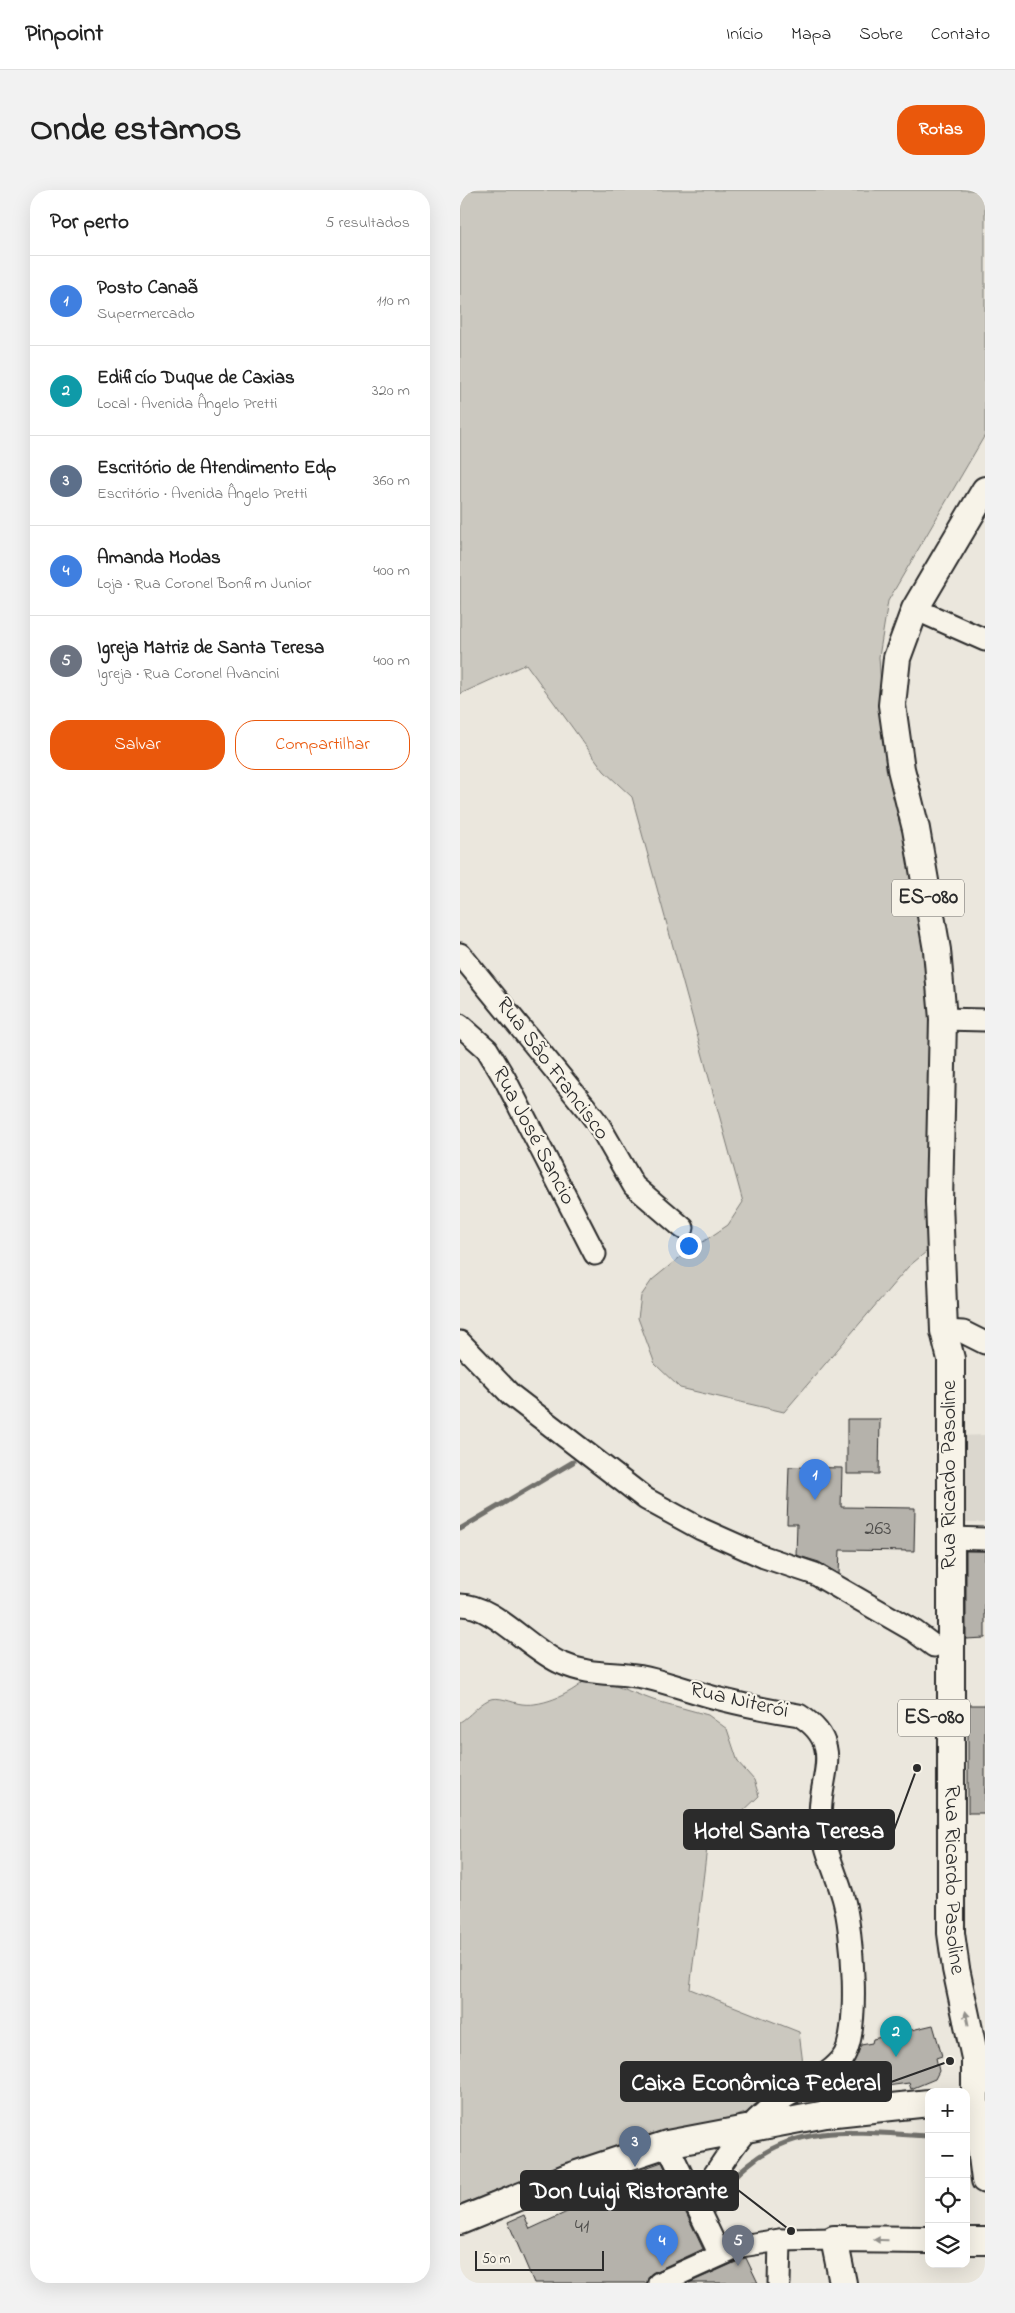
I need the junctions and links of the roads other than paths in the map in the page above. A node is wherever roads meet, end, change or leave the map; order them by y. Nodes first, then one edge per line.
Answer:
1 (985, 490) edge
2 (915, 609) junction
3 (985, 640) edge
4 (460, 954) edge
5 (943, 1019) junction
6 (985, 1020) edge
7 (460, 1025) edge
8 (683, 1228) dead end
9 (595, 1254) dead end
10 (944, 1331) junction
11 (460, 1342) edge
12 (985, 1344) edge
13 (950, 1538) junction
14 (985, 1539) edge
15 (460, 1605) edge
16 (934, 1646) junction
17 (966, 2088) edge
18 (970, 2101) edge
19 (925, 2103) edge
20 (747, 2128) junction
21 (667, 2144) junction
22 (985, 2180) edge
23 (701, 2216) junction
24 (460, 2221) edge
25 (834, 2239) junction
26 (780, 2240) junction
27 (925, 2240) edge
28 (970, 2241) edge
29 (985, 2241) edge
30 (720, 2255) junction
31 (659, 2283) edge
32 (779, 2283) edge
33 (843, 2283) edge

1 - 2 main road, ES-080
2 - 3 street
2 - 5 main road, ES-080
4 - 8 street, Rua São Francisco
5 - 6 street
5 - 10 main road, ES-080
7 - 9 street, Rua José Sancio
10 - 12 street
10 - 13 main road, Rua Ricardo Pasoline / ES-080
10 - 16 main road, Rua Ricardo Pasoline / ES-080
11 - 16 street
13 - 14 street
18 -> 13 main road, Rua Ricardo Pasoline / ES-080
15 - 20 street, Rua Niterói
16 - 17 main road, Rua Ricardo Pasoline / ES-080
18 - 22 main road
19 - 20 main road
20 - 21 main road
20 - 23 street, Rua Niterói
21 - 23 street
21 - 24 main road
23 - 30 street
25 - 26 street
27 -> 25 main road
25 - 33 main road
26 - 30 street
26 - 32 street
28 - 29 main road
30 - 31 street

